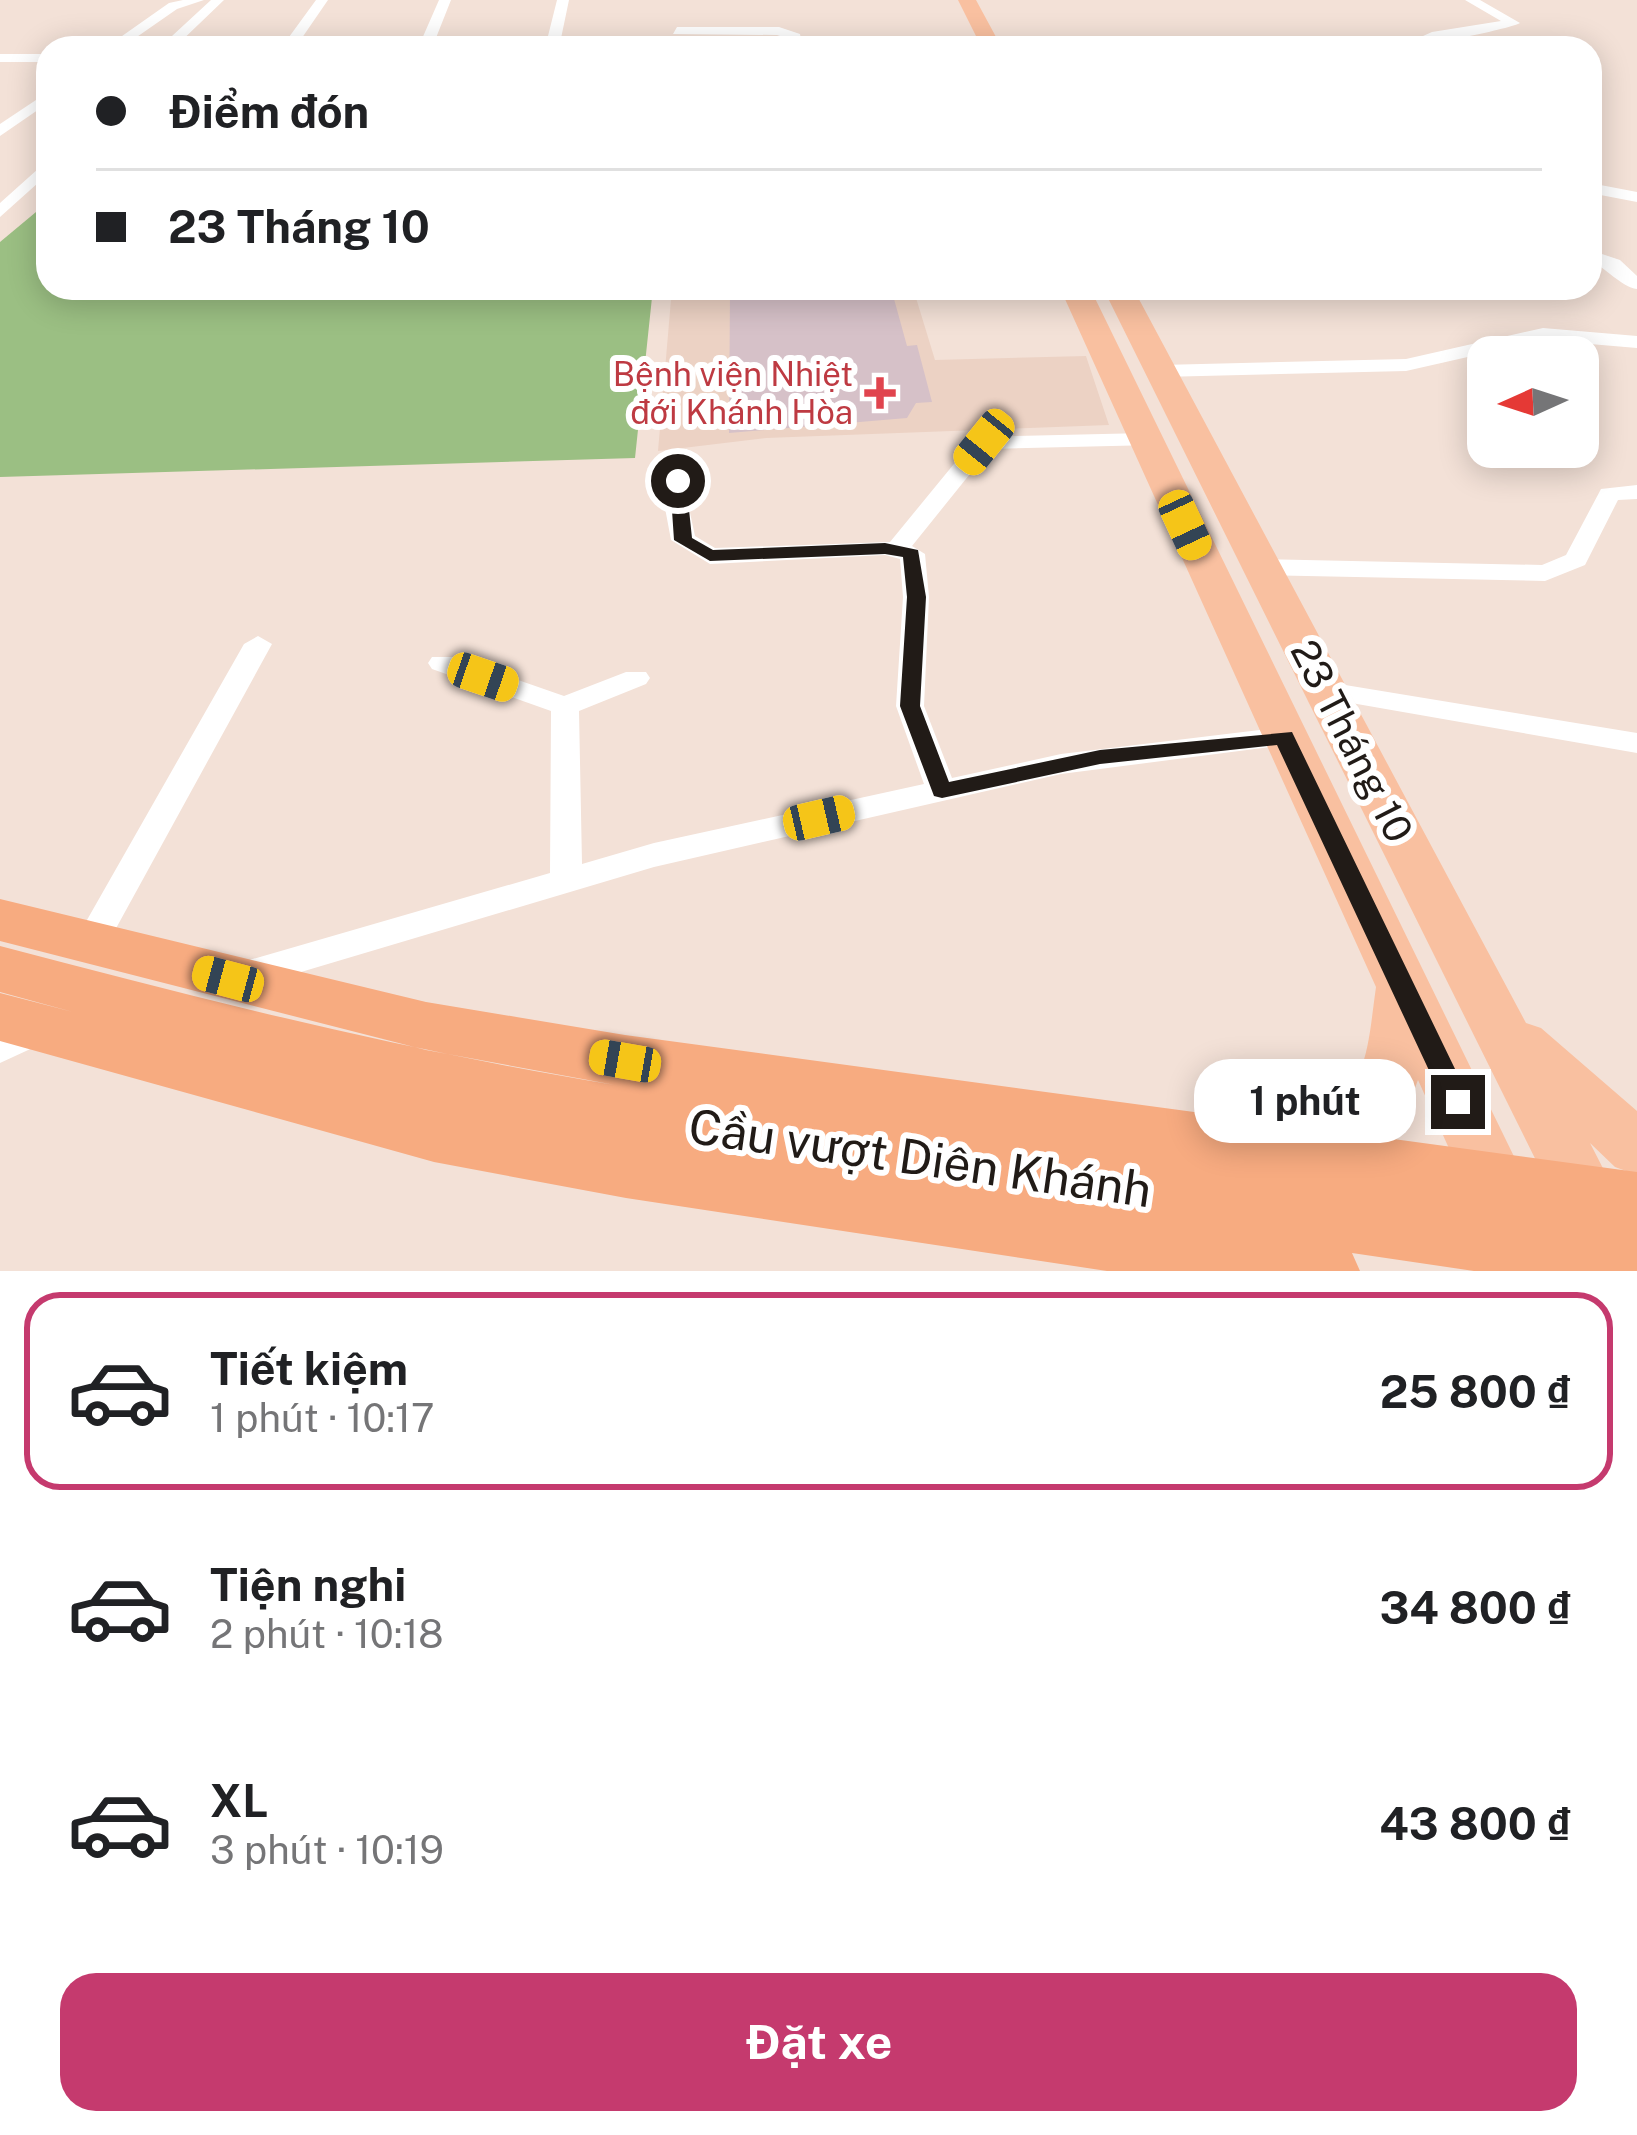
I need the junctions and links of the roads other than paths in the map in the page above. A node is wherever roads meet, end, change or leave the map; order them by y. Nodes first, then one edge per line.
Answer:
1 (198, 0) edge
2 (218, 0) edge
3 (322, 0) edge
4 (445, 0) edge
5 (563, 0) edge
6 (967, 0) edge
7 (1471, 0) edge
8 (129, 36) edge
9 (179, 36) edge
10 (296, 36) edge
11 (430, 36) edge
12 (555, 36) edge
13 (676, 36) edge
14 (790, 36) edge
15 (986, 36) edge
16 (1434, 36) edge
17 (0, 58) edge
18 (36, 58) edge
19 (36, 105) edge
20 (0, 131) edge
21 (36, 178) edge
22 (1602, 190) edge
23 (1637, 197) edge
24 (0, 212) edge
25 (1602, 260) edge
26 (1635, 284) edge
27 (1081, 300) edge
28 (1124, 300) edge
29 (1637, 342) edge
30 (1161, 371) junction
31 (1146, 440) junction
32 (679, 454) dead end
33 (1637, 491) edge
34 (896, 550) junction
35 (1264, 567) junction
36 (258, 644) dead end
37 (442, 663) dead end
38 (636, 679) dead end
39 (1327, 691) junction
40 (565, 706) junction
41 (1284, 737) junction
42 (1637, 743) edge
43 (942, 791) junction
44 (566, 880) junction
45 (0, 920) edge
46 (91, 943) junction
47 (0, 968) edge
48 (228, 979) junction
49 (1403, 986) junction
50 (1493, 1015) junction
51 (13, 1031) edge
52 (1637, 1148) edge
53 (1307, 1157) junction
54 (1496, 1183) junction
55 (1611, 1198) edge
56 (1637, 1263) edge
57 (1325, 1271) edge
58 (1536, 1271) edge
59 (1624, 1271) edge

1 - 8 street
2 - 9 street
3 - 10 street
4 - 11 street
5 - 12 street
6 - 15 main road
7 - 16 street
13 - 14 street
17 - 18 street
19 - 20 street
21 - 24 street
22 - 23 street
25 - 26 street
27 - 31 main road, 23 Tháng 10
28 - 30 main road, 23 Tháng 10
29 - 30 street
30 - 35 main road, 23 Tháng 10
31 - 34 street
31 - 41 main road, 23 Tháng 10
32 - 34 street
33 - 35 street
34 - 43 street
35 - 39 main road, 23 Tháng 10
36 - 46 street
37 - 40 street
38 - 40 street
39 - 42 street
39 - 50 main road, 23 Tháng 10
40 - 44 street
41 - 43 street
41 - 49 main road, 23 Tháng 10
43 - 44 street
44 - 48 street
45 - 46 highway
46 - 48 highway
47 - 56 highway, Cầu vượt Diên Khánh
48 - 53 highway
49 - 53 main road
49 - 54 main road, 23 Tháng 10
50 - 52 main road
50 - 55 main road, 23 Tháng 10
51 - 57 highway
53 - 54 highway
54 - 55 highway
54 - 58 main road, 23 Tháng 10
55 - 59 main road, 23 Tháng 10

